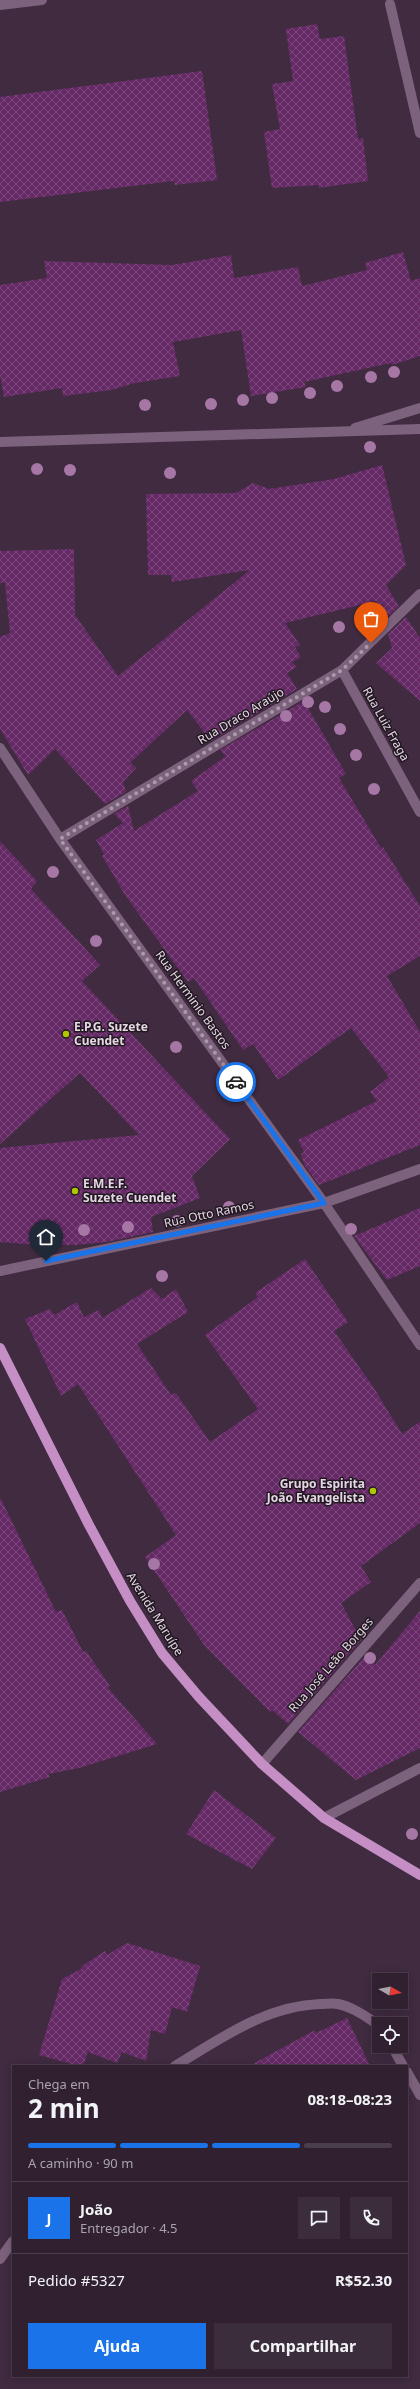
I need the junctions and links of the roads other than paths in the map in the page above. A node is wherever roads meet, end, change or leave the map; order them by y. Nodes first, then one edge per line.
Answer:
1 (42, 0) edge
2 (390, 4) dead end
3 (0, 5) edge
4 (420, 133) edge
5 (420, 408) edge
6 (420, 429) edge
7 (342, 432) junction
8 (0, 442) edge
9 (420, 594) edge
10 (342, 670) junction
11 (0, 748) edge
12 (420, 812) edge
13 (60, 839) junction
14 (420, 1169) edge
15 (324, 1203) junction
16 (0, 1271) edge
17 (420, 1345) edge
18 (0, 1348) edge
19 (420, 1583) edge
20 (262, 1764) junction
21 (420, 1768) edge
22 (324, 1818) junction
23 (420, 1875) edge
24 (372, 2021) edge
25 (396, 2053) edge
26 (177, 2065) edge
27 (402, 2065) edge
28 (408, 2074) edge
29 (420, 2095) edge
30 (12, 2242) edge
31 (0, 2259) edge

1 - 3 street
2 - 4 street
5 - 7 street
6 - 7 street
7 - 8 street
9 - 10 street, Rua Draco Araújo
10 - 12 street, Rua Luiz Fraga
10 - 13 street, Rua Draco Araújo
11 - 13 street, Rua Herminio Bastos
13 - 15 street, Rua Herminio Bastos
14 - 15 street, Rua Otto Ramos
15 - 16 street, Rua Otto Ramos
15 - 17 street, Rua Herminio Bastos
18 - 20 main road, Avenida Maruípe
19 - 20 street, Rua José Leão Borges
20 - 22 main road, Avenida Maruípe
21 - 22 street
22 - 23 main road, Avenida Maruípe
24 - 26 street
25 - 27 street
28 - 29 street
30 - 31 street

